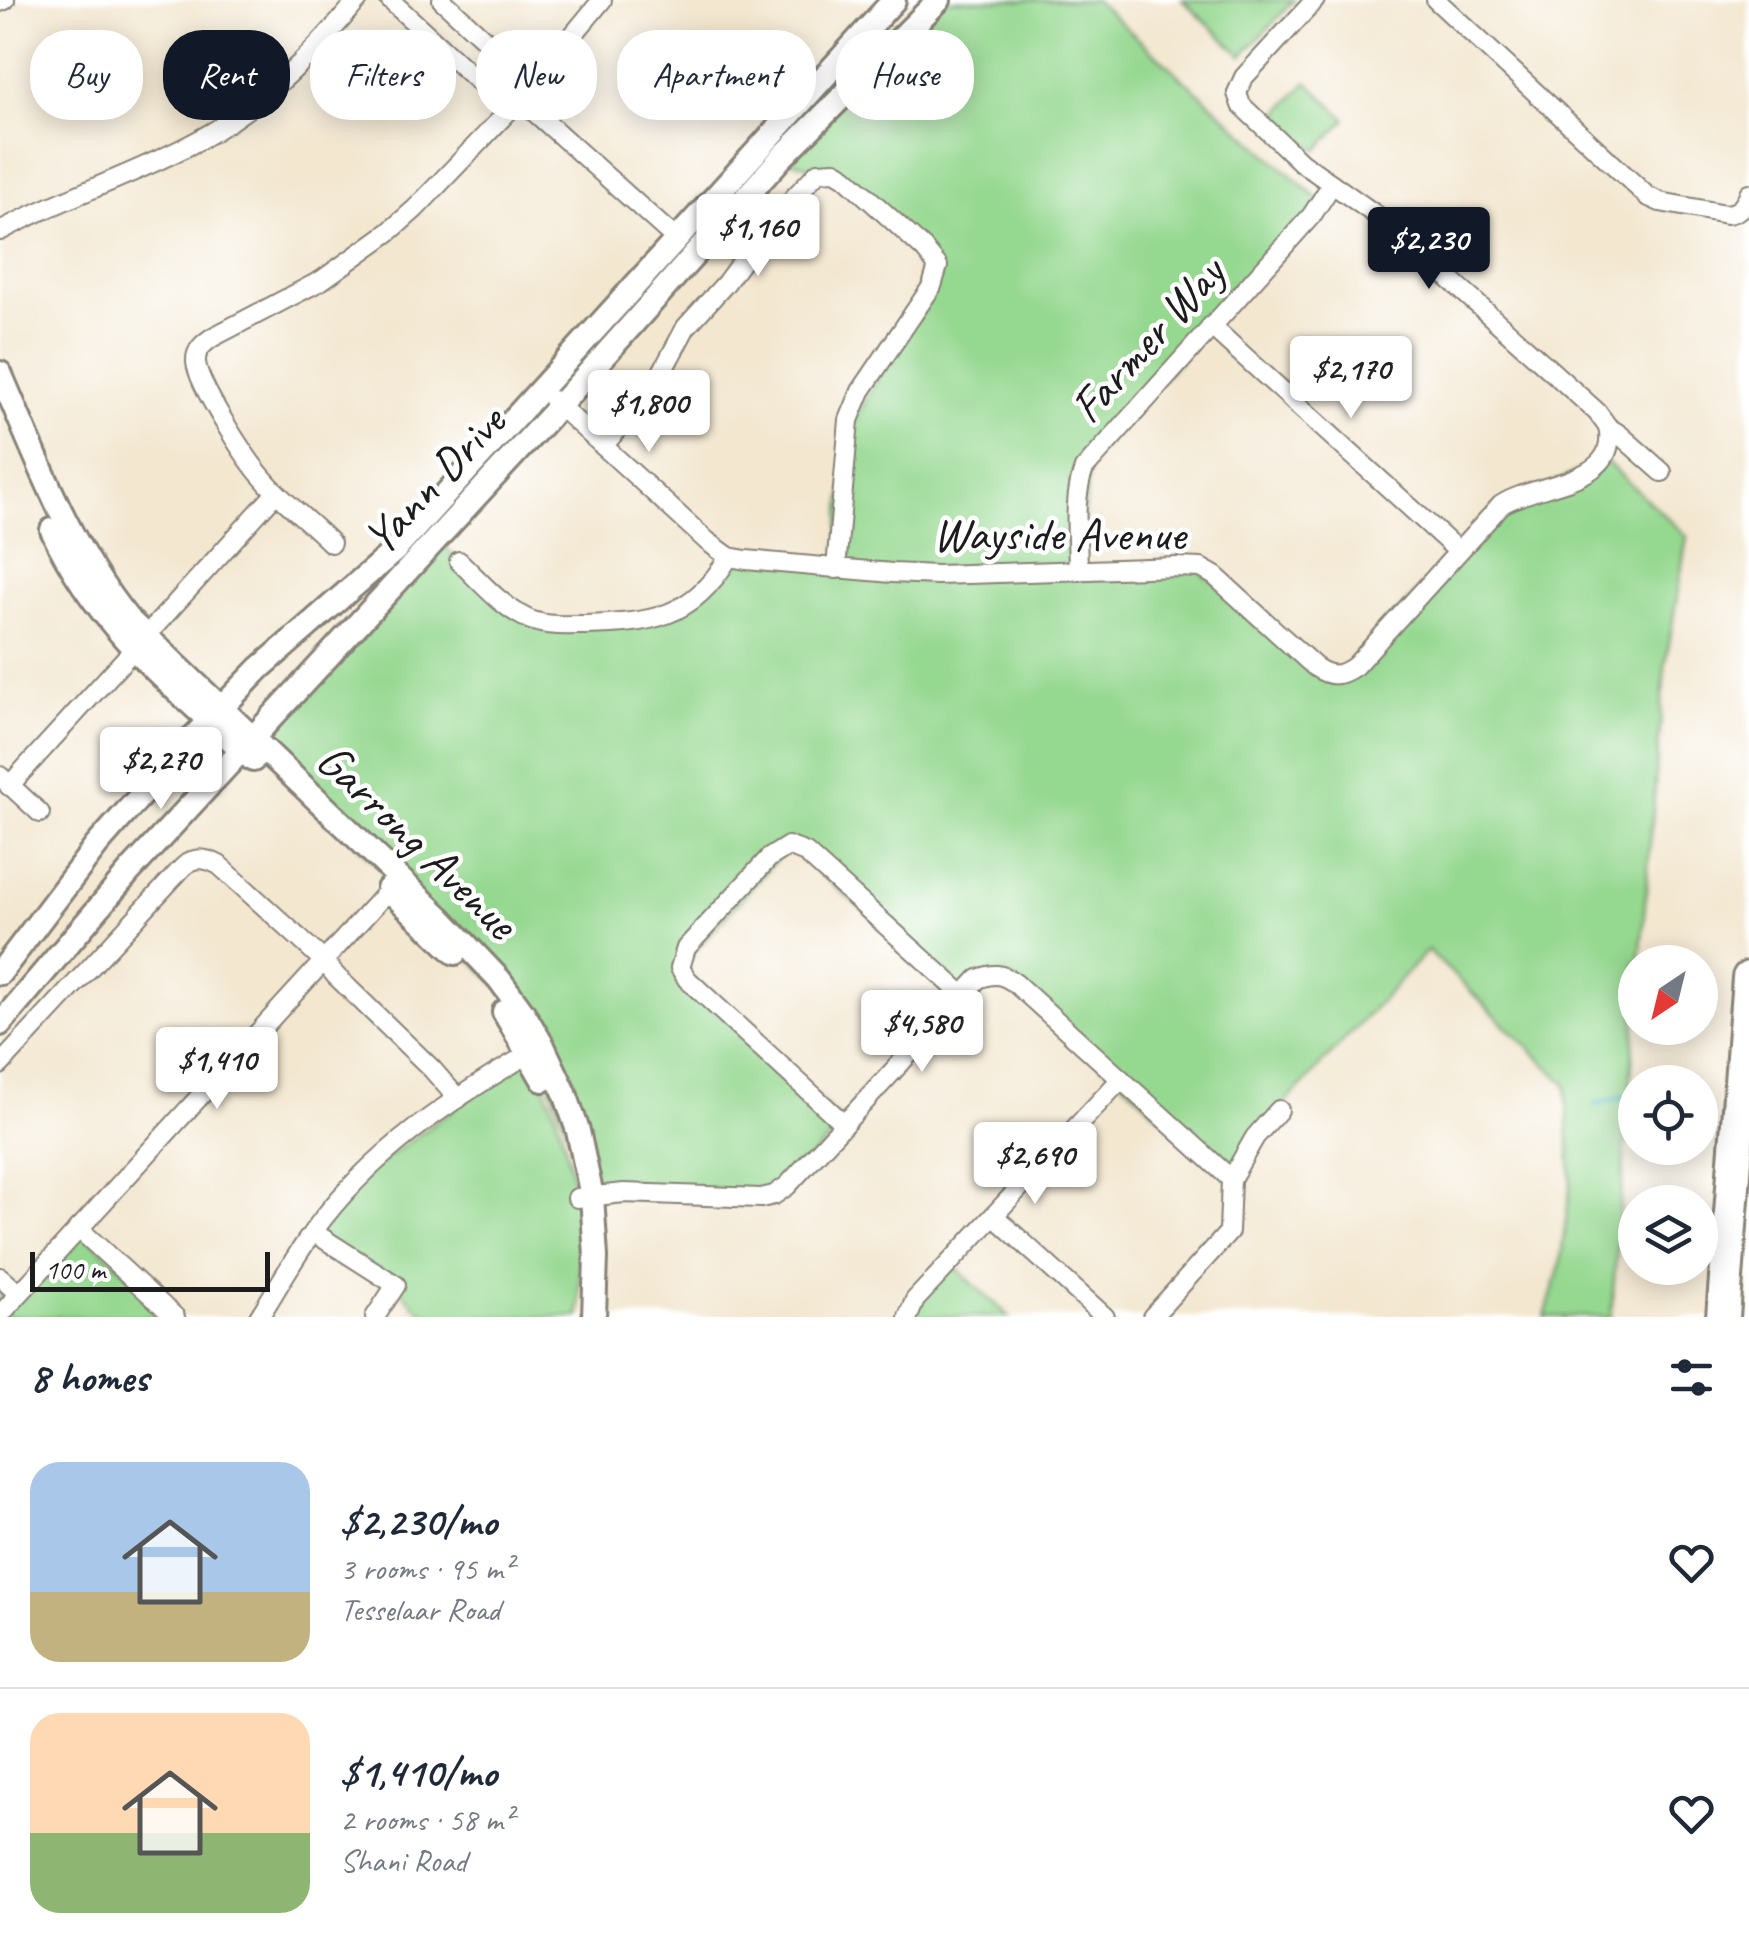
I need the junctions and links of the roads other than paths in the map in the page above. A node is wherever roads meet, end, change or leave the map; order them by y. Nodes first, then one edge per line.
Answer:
1 (358, 0) edge
2 (390, 0) edge
3 (442, 0) edge
4 (602, 0) edge
5 (894, 0) edge
6 (939, 0) edge
7 (1314, 0) edge
8 (1436, 0) edge
9 (577, 30) edge
10 (476, 31) edge
11 (476, 72) edge
12 (499, 120) edge
13 (533, 120) edge
14 (1332, 184) junction
15 (1749, 193) edge
16 (0, 231) edge
17 (676, 239) junction
18 (1211, 326) junction
19 (1, 375) edge
20 (541, 390) junction
21 (560, 406) junction
22 (0, 412) edge
23 (1608, 427) junction
24 (604, 446) junction
25 (1662, 472) dead end
26 (276, 492) junction
27 (332, 543) dead end
28 (1458, 551) junction
29 (729, 556) junction
30 (459, 562) dead end
31 (836, 569) junction
32 (1078, 571) junction
33 (139, 642) junction
34 (215, 715) junction
35 (246, 744) junction
36 (5, 781) edge
37 (40, 813) dead end
38 (394, 884) junction
39 (323, 960) junction
40 (0, 973) edge
41 (1749, 978) edge
42 (963, 995) junction
43 (0, 1024) edge
44 (536, 1050) junction
45 (0, 1065) edge
46 (1121, 1079) junction
47 (458, 1099) junction
48 (1279, 1110) dead end
49 (844, 1124) junction
50 (1231, 1179) junction
51 (584, 1197) junction
52 (994, 1216) junction
53 (78, 1228) junction
54 (313, 1232) junction
55 (0, 1276) edge
56 (18, 1293) junction
57 (0, 1314) edge
58 (175, 1317) edge
59 (259, 1317) edge
60 (375, 1317) edge
61 (578, 1317) edge
62 (594, 1317) edge
63 (908, 1317) edge
64 (1105, 1317) edge
65 (1152, 1317) edge
66 (1723, 1317) edge

1 - 16 street
2 - 11 street
3 - 10 street
4 - 9 street
5 - 17 street, Yann Drive
6 - 21 street, Yann Drive
7 - 14 street
8 - 15 street
12 - 26 street
13 - 17 street
14 - 18 street, Farmer Way
14 - 23 street
17 - 20 street, Yann Drive
18 - 28 street
18 - 32 street, Farmer Way
19 - 33 street, Garrong Avenue
20 - 21 street
20 - 34 street, Yann Drive
21 - 24 street
21 - 35 street, Yann Drive
22 - 33 street, Garrong Avenue
23 - 25 street
23 - 28 street, Wayside Avenue
24 - 29 street
24 - 31 street
26 - 27 street
26 - 33 street
28 - 32 street, Wayside Avenue
29 - 30 street
29 - 31 street, Wayside Avenue
31 - 32 street, Wayside Avenue
33 - 34 street, Garrong Avenue
33 - 36 street
34 - 35 street, Garrong Avenue
34 - 40 street, Yann Drive
35 - 38 street, Garrong Avenue
35 - 43 street, Yann Drive
36 - 37 street
38 - 39 street
38 - 44 street, Garrong Avenue
39 - 45 street
39 - 47 street
39 - 53 street
41 - 66 highway
42 - 46 street
42 - 49 street
42 - 49 street
44 - 47 street
44 - 51 street, Garrong Avenue
46 - 50 street
46 - 52 street
47 - 54 street
48 - 50 street
49 - 51 street
50 - 65 street
51 - 61 street, Garrong Avenue
51 - 62 street, Garrong Avenue
52 - 63 street
52 - 64 street
53 - 56 street
53 - 58 street
54 - 59 street
54 - 60 street
55 - 56 street
56 - 57 street

